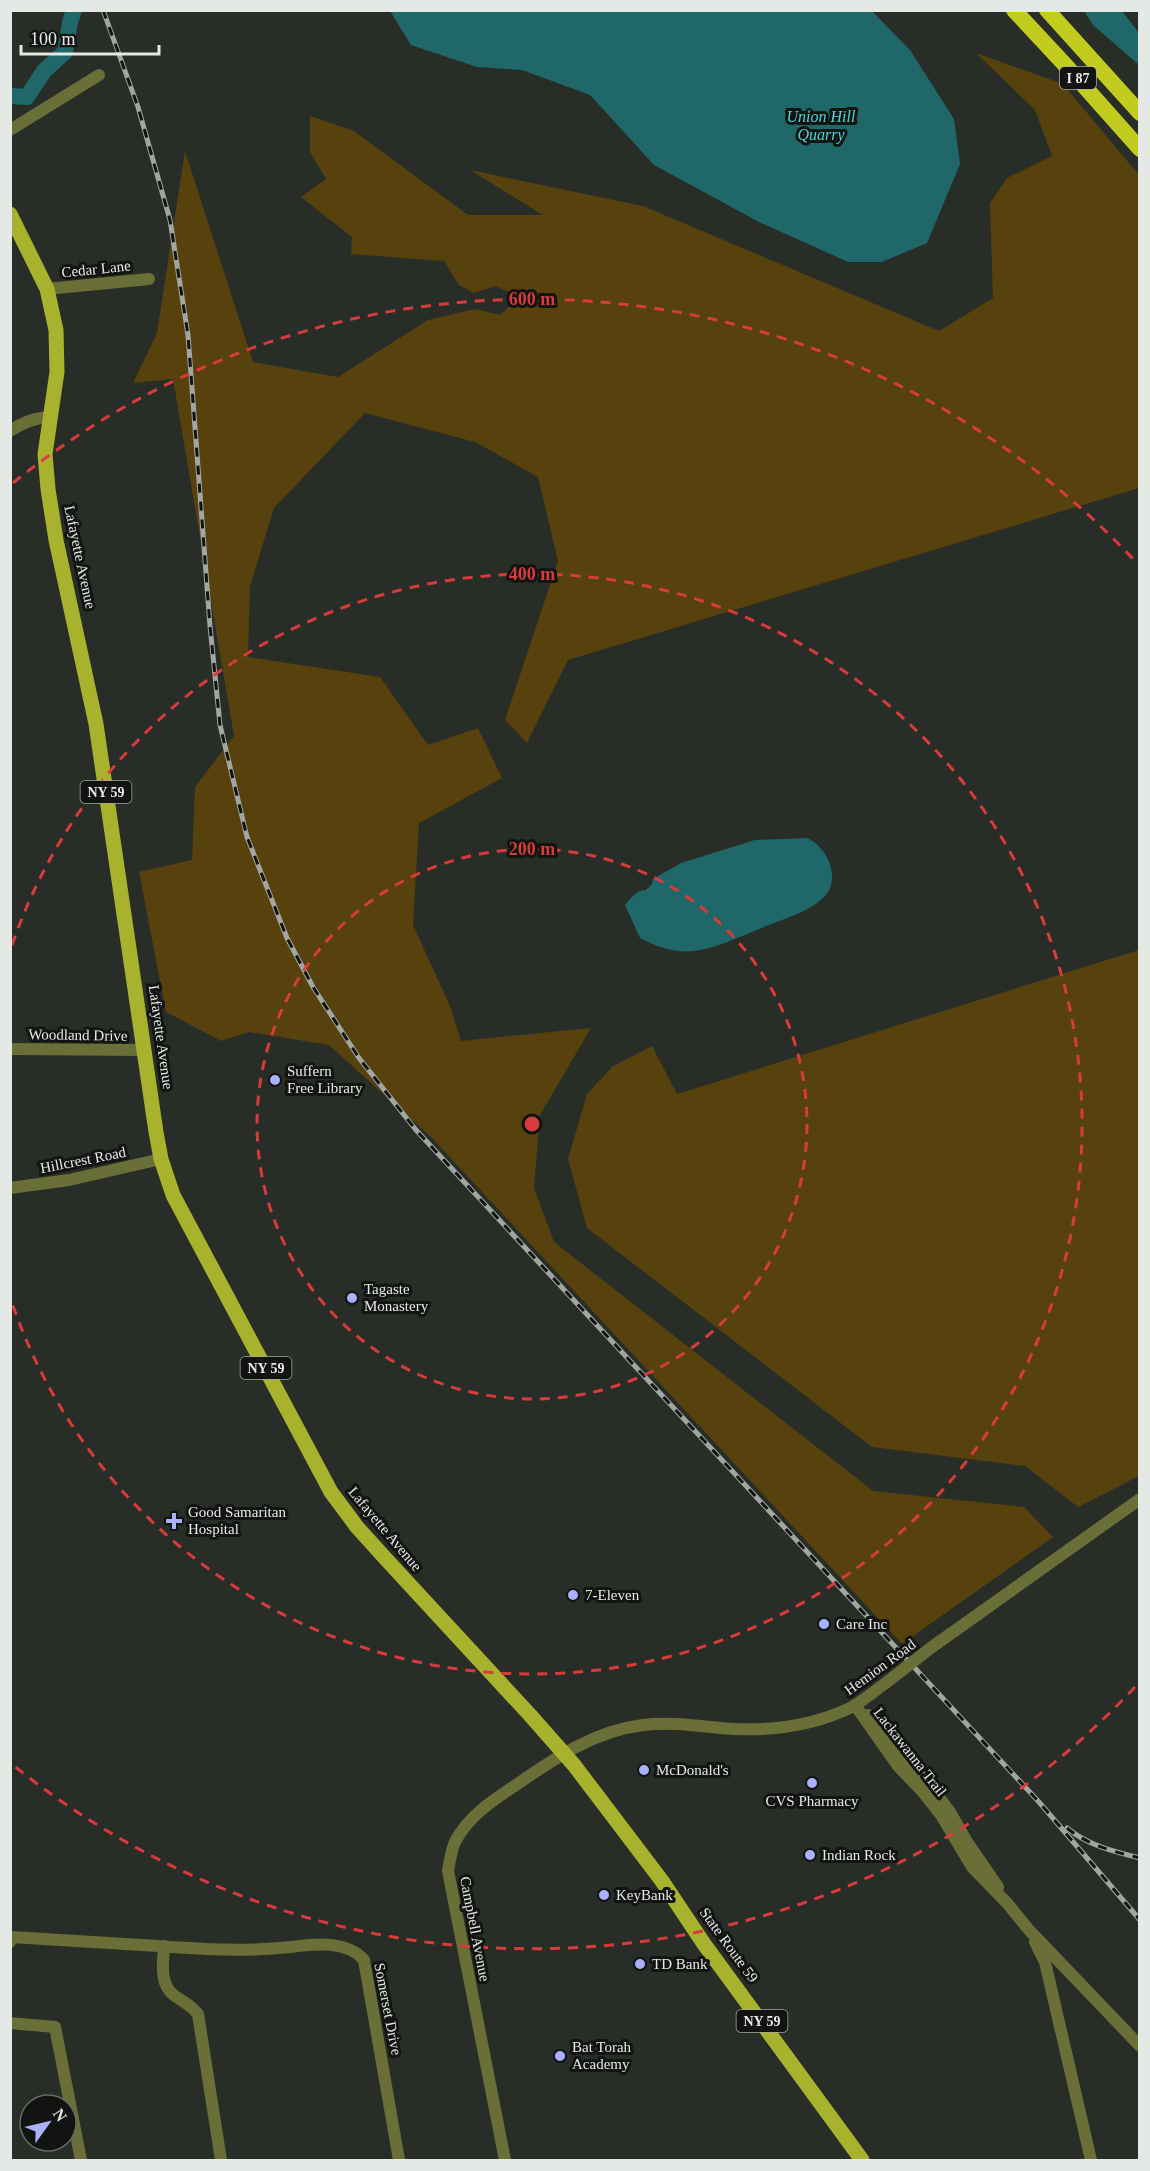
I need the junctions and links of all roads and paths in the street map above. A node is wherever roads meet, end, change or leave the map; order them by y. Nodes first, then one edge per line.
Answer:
1 (1014, 10) edge
2 (1047, 10) edge
3 (99, 75) dead end
4 (1140, 112) edge
5 (10, 130) edge
6 (1140, 149) edge
7 (12, 219) edge
8 (149, 279) dead end
9 (47, 289) junction
10 (50, 417) junction
11 (10, 431) edge
12 (10, 1049) edge
13 (145, 1050) junction
14 (161, 1159) junction
15 (10, 1188) edge
16 (1140, 1499) edge
17 (855, 1705) junction
18 (562, 1754) junction
19 (1029, 1930) junction
20 (10, 1942) edge
21 (164, 1946) junction
22 (1075, 1979) junction
23 (1053, 1998) junction
24 (10, 2023) edge
25 (1140, 2046) edge
26 (81, 2160) edge
27 (221, 2160) edge
28 (399, 2160) edge
29 (505, 2160) edge
30 (862, 2160) edge
31 (1091, 2160) edge

1 - 6 highway, I 87
2 - 4 highway, I 87
3 - 5 street
7 - 9 main road, Lafayette Avenue / NY 59
8 - 9 street, Cedar Lane
9 - 10 main road, Lafayette Avenue / NY 59
10 - 11 street
10 - 13 main road, Lafayette Avenue / NY 59
12 - 13 street, Woodland Drive
13 - 14 main road, Lafayette Avenue / NY 59
14 - 15 street, Hillcrest Road
14 - 18 main road, Lafayette Avenue / NY 59
16 - 17 street, Hemion Road, bridge
17 - 18 street, Hemion Road
17 - 19 street, Lackawanna Trail
18 - 29 street, Campbell Avenue
18 - 30 main road, State Route 59 / NY 59
19 - 22 street, Lackawanna Trail
19 - 23 street, Lackawanna Trail
20 - 21 street, Somerset Drive
21 - 27 street
21 - 28 street, Somerset Drive
22 - 23 street
22 - 25 street, Lackawanna Trail
23 - 31 street, Lackawanna Trail
24 - 26 street

